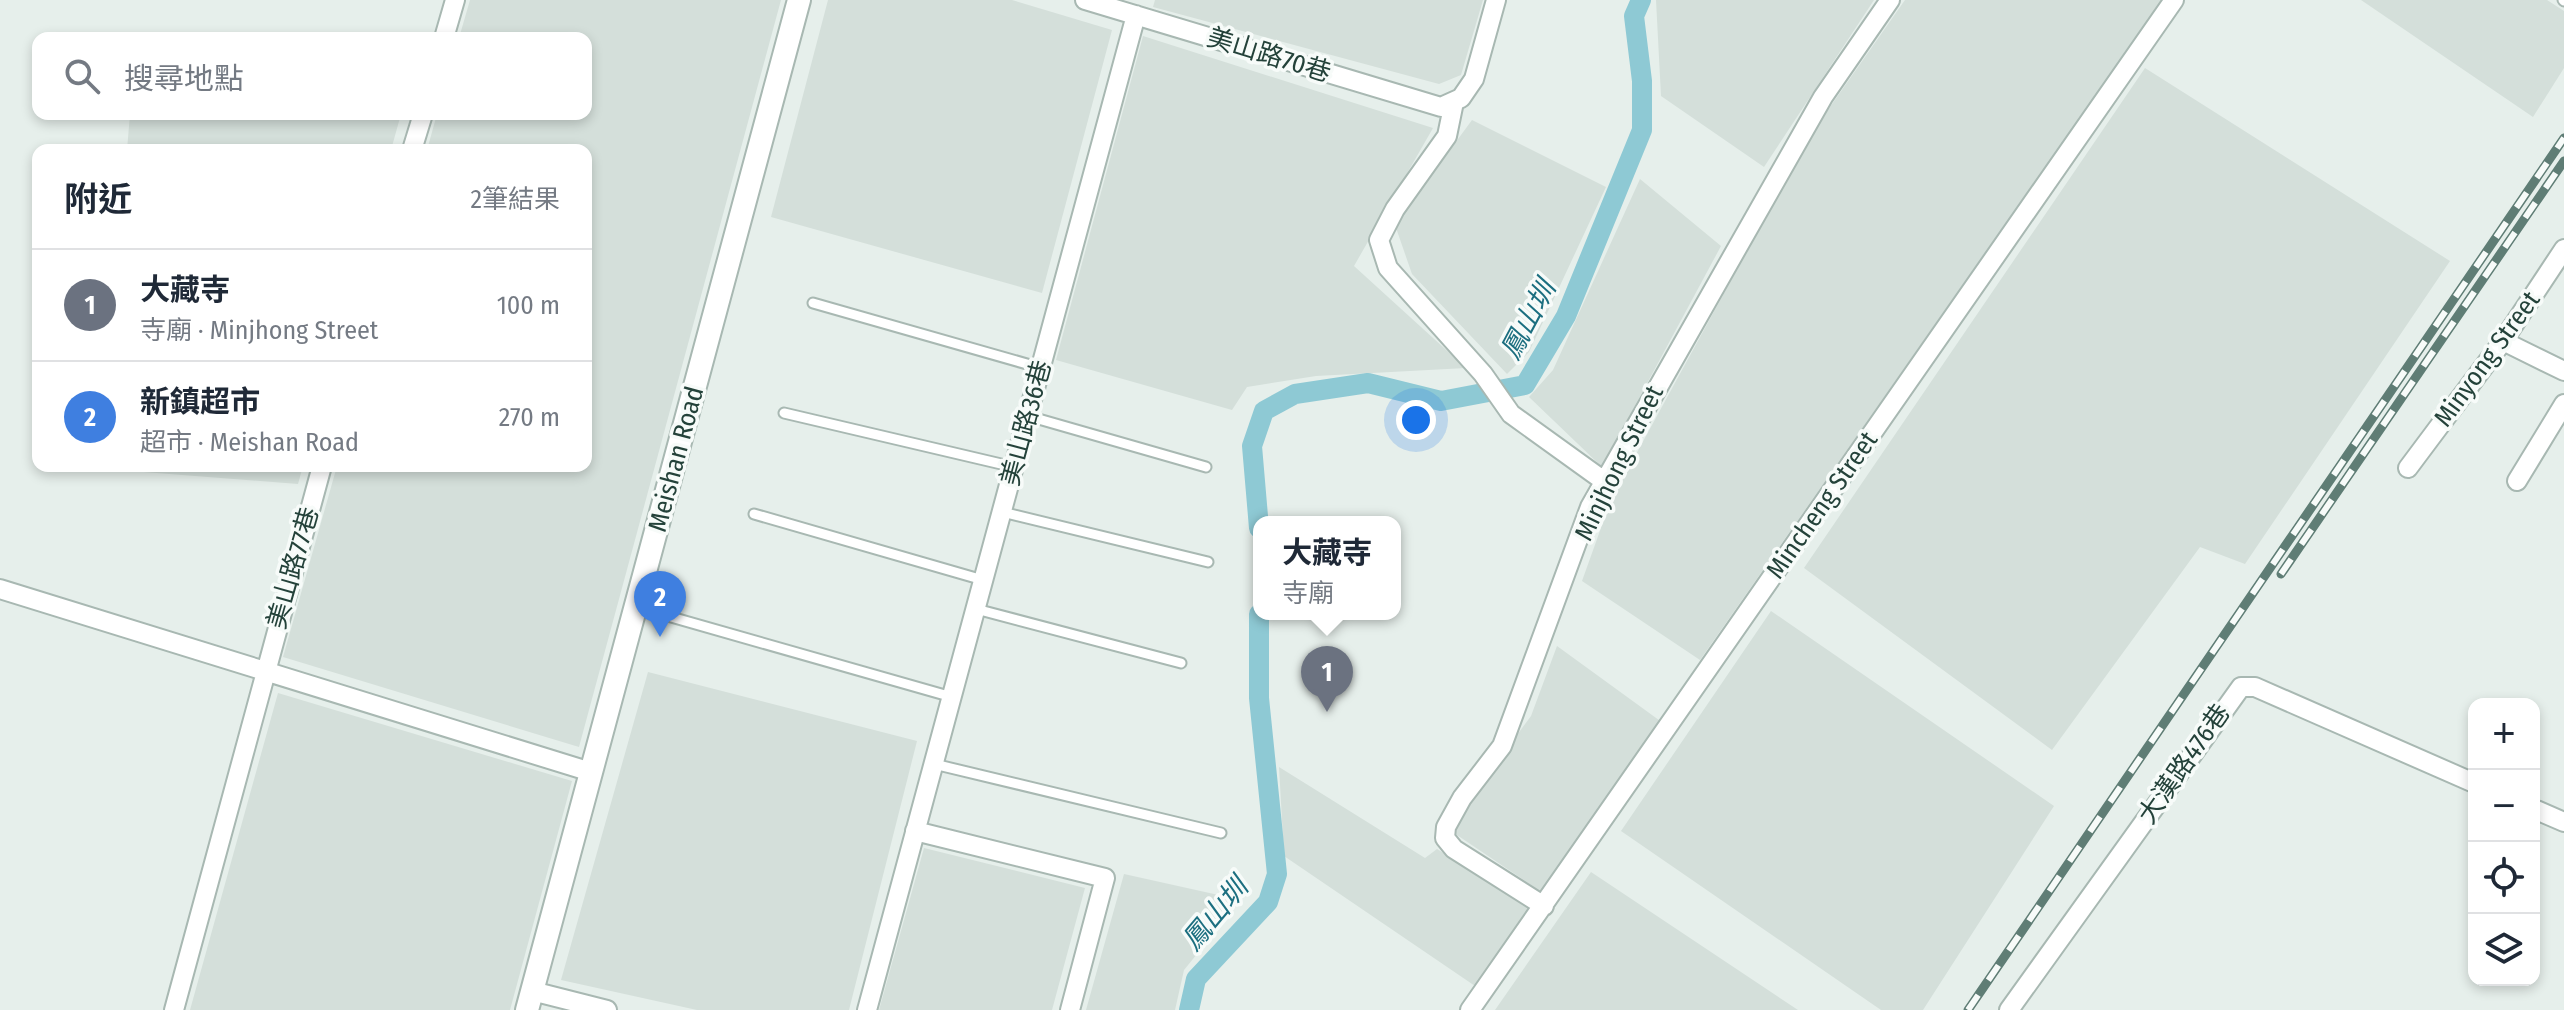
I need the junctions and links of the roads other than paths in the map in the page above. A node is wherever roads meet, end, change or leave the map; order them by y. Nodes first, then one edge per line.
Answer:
1 (455, 0) edge
2 (799, 0) edge
3 (1085, 0) edge
4 (1496, 0) edge
5 (1890, 0) edge
6 (2174, 0) edge
7 (1136, 15) junction
8 (446, 32) edge
9 (1454, 102) junction
10 (421, 120) edge
11 (414, 144) edge
12 (2564, 249) edge
13 (813, 303) dead end
14 (2503, 341) junction
15 (1041, 368) junction
16 (2564, 371) edge
17 (2564, 404) edge
18 (784, 413) dead end
19 (1028, 416) junction
20 (1014, 467) junction
21 (1206, 467) dead end
22 (2408, 468) dead end
23 (320, 472) edge
24 (1604, 481) junction
25 (2517, 481) dead end
26 (1002, 512) junction
27 (754, 514) dead end
28 (1208, 562) dead end
29 (983, 580) junction
30 (0, 589) edge
31 (636, 607) junction
32 (976, 609) junction
33 (1181, 663) dead end
34 (264, 670) junction
35 (952, 697) junction
36 (934, 764) junction
37 (591, 772) junction
38 (2468, 780) edge
39 (2540, 812) edge
40 (2564, 822) edge
41 (915, 831) junction
42 (1221, 833) dead end
43 (1544, 906) junction
44 (530, 1001) edge
45 (174, 1010) edge
46 (607, 1010) edge
47 (867, 1010) edge
48 (1070, 1010) edge
49 (1470, 1010) edge
50 (2009, 1010) edge

1 - 8 street
2 - 31 street, Meishan Road
3 - 7 street, 美山路70巷
4 - 9 street
5 - 24 street, Minjhong Street
6 - 43 street, Mincheng Street
7 - 9 street, 美山路70巷
7 - 15 street, 美山路36巷
9 - 24 street
10 - 11 street
12 - 14 street, Minyong Street
13 - 15 lane
14 - 16 street
14 - 22 street, Minyong Street
15 - 19 street, 美山路36巷
17 - 25 street
18 - 20 lane
19 - 20 street, 美山路36巷
19 - 21 lane
20 - 26 street, 美山路36巷
23 - 34 street, 美山路77巷
24 - 43 street, Minjhong Street
26 - 28 lane
26 - 29 street, 美山路36巷
27 - 29 lane
29 - 32 street, 美山路36巷
30 - 34 street
31 - 35 lane
31 - 37 street, Meishan Road
32 - 33 lane
32 - 35 street, 美山路36巷
34 - 37 street
34 - 45 street, 美山路77巷
35 - 36 street, 美山路36巷
36 - 41 street, 美山路36巷
36 - 42 lane
37 - 44 street, Meishan Road
38 - 50 street, 大漢路476巷
39 - 40 street
41 - 47 street, 美山路36巷
41 - 48 street
43 - 49 street, Mincheng Street
44 - 46 street

